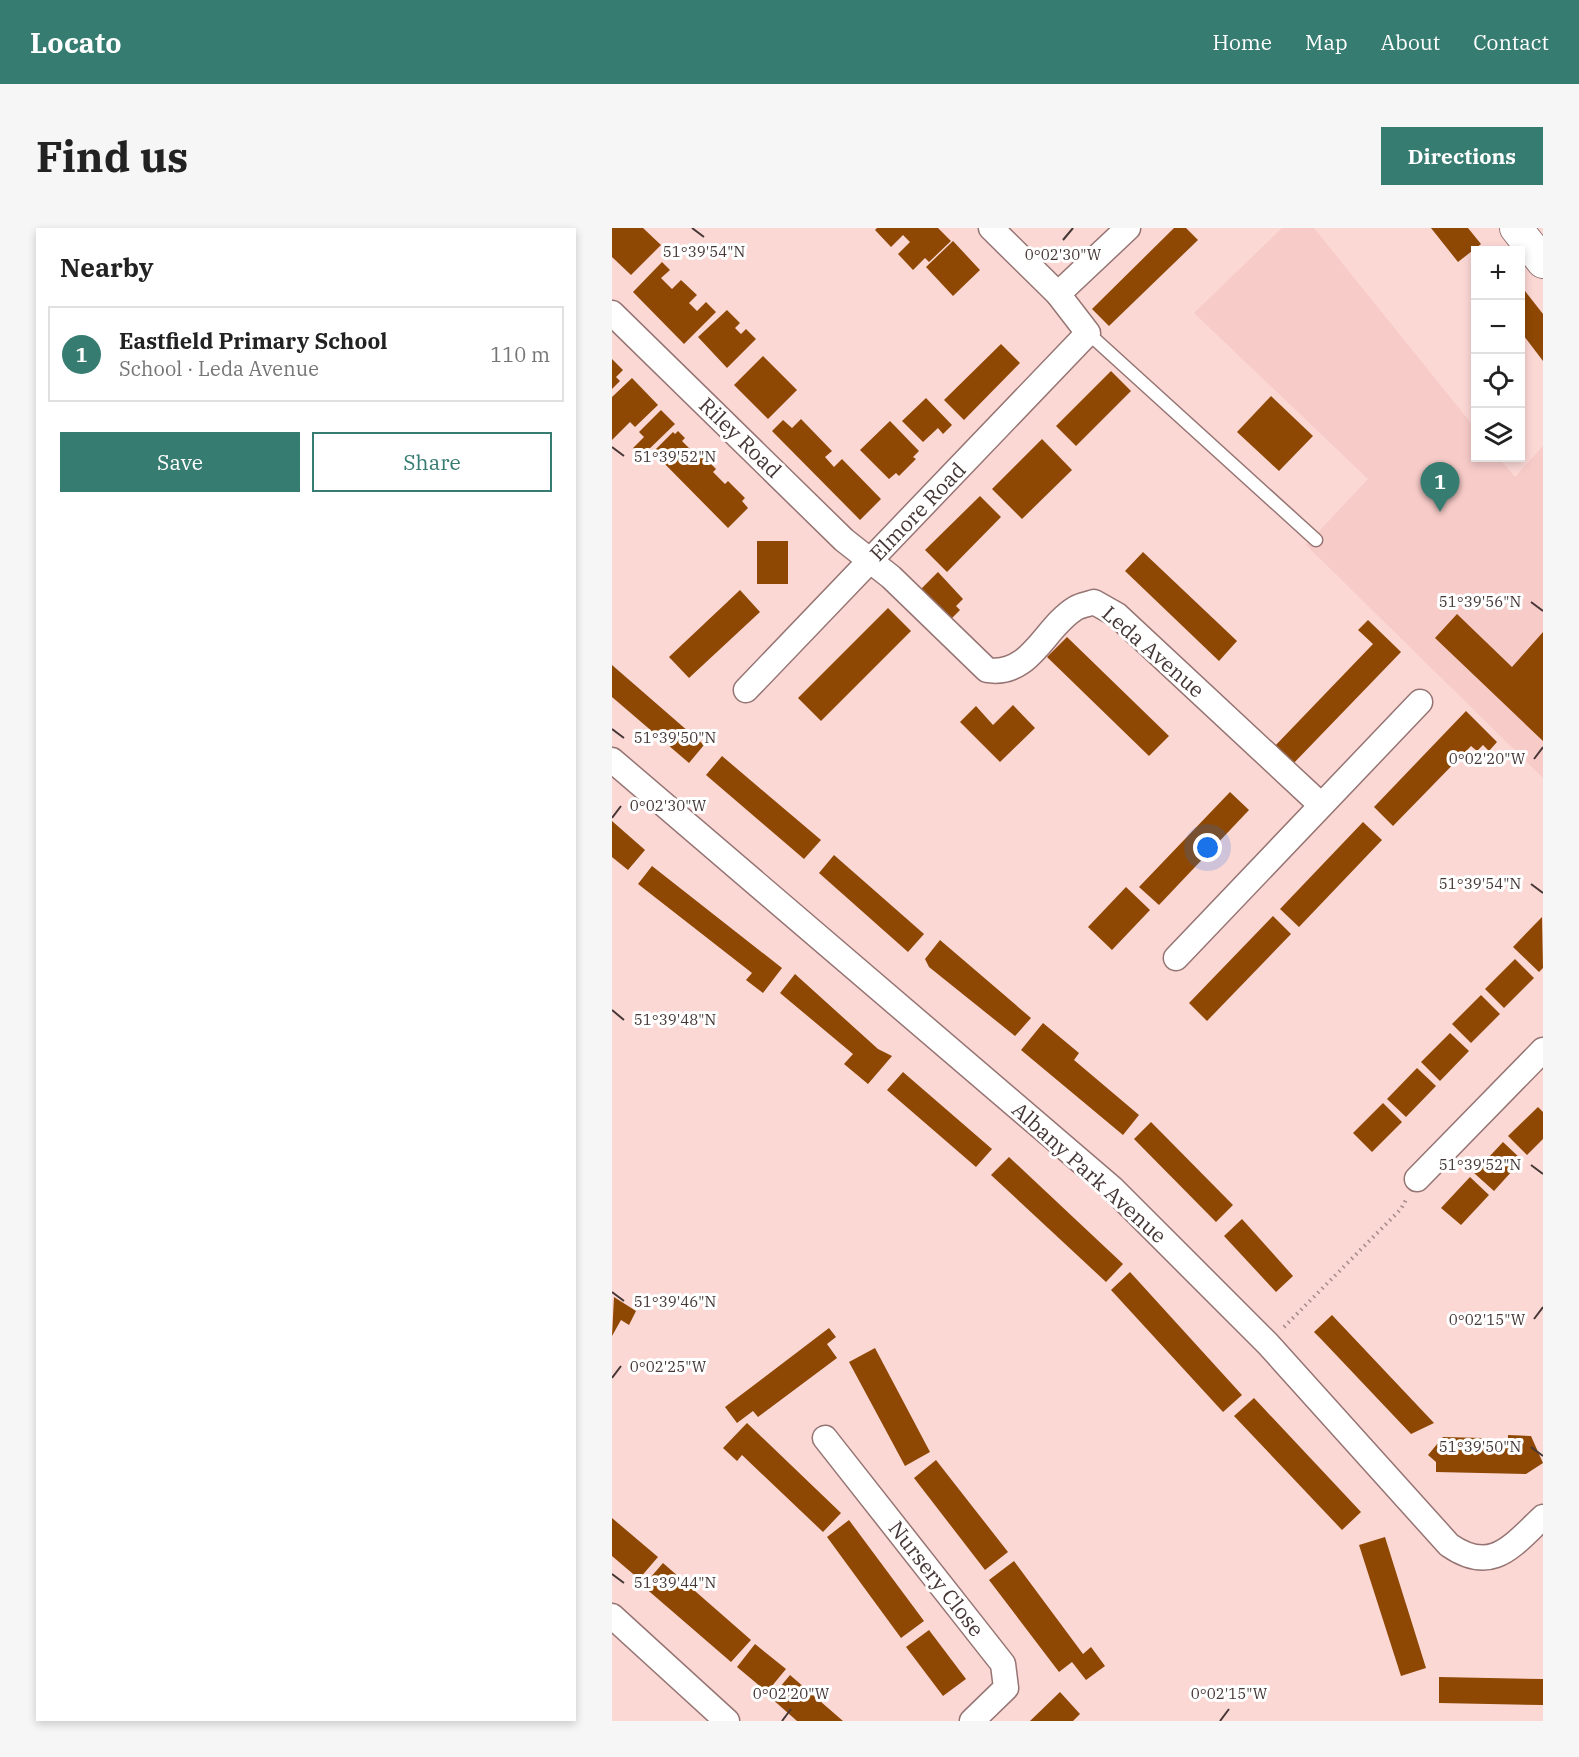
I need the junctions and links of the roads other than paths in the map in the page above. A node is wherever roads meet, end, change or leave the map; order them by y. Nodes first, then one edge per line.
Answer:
1 (991, 228) edge
2 (1128, 228) edge
3 (1516, 228) edge
4 (1543, 262) edge
5 (1058, 294) junction
6 (612, 313) edge
7 (1088, 333) junction
8 (1316, 540) dead end
9 (871, 562) junction
10 (746, 690) dead end
11 (1419, 702) dead end
12 (612, 760) edge
13 (1321, 805) junction
14 (1176, 958) dead end
15 (1543, 1050) edge
16 (1417, 1179) road end
17 (825, 1438) dead end
18 (1543, 1517) edge
19 (612, 1616) edge
20 (727, 1721) edge
21 (972, 1721) edge

1 - 5 street
2 - 5 street
3 - 4 street
5 - 7 street
6 - 9 street, Riley Road
7 - 8 lane
7 - 9 street, Elmore Road
9 - 10 street, Elmore Road
9 - 13 street, Leda Avenue
11 - 13 street
12 - 18 street, Albany Park Avenue
13 - 14 street
15 - 16 street
17 - 21 street, Nursery Close
19 - 20 street

